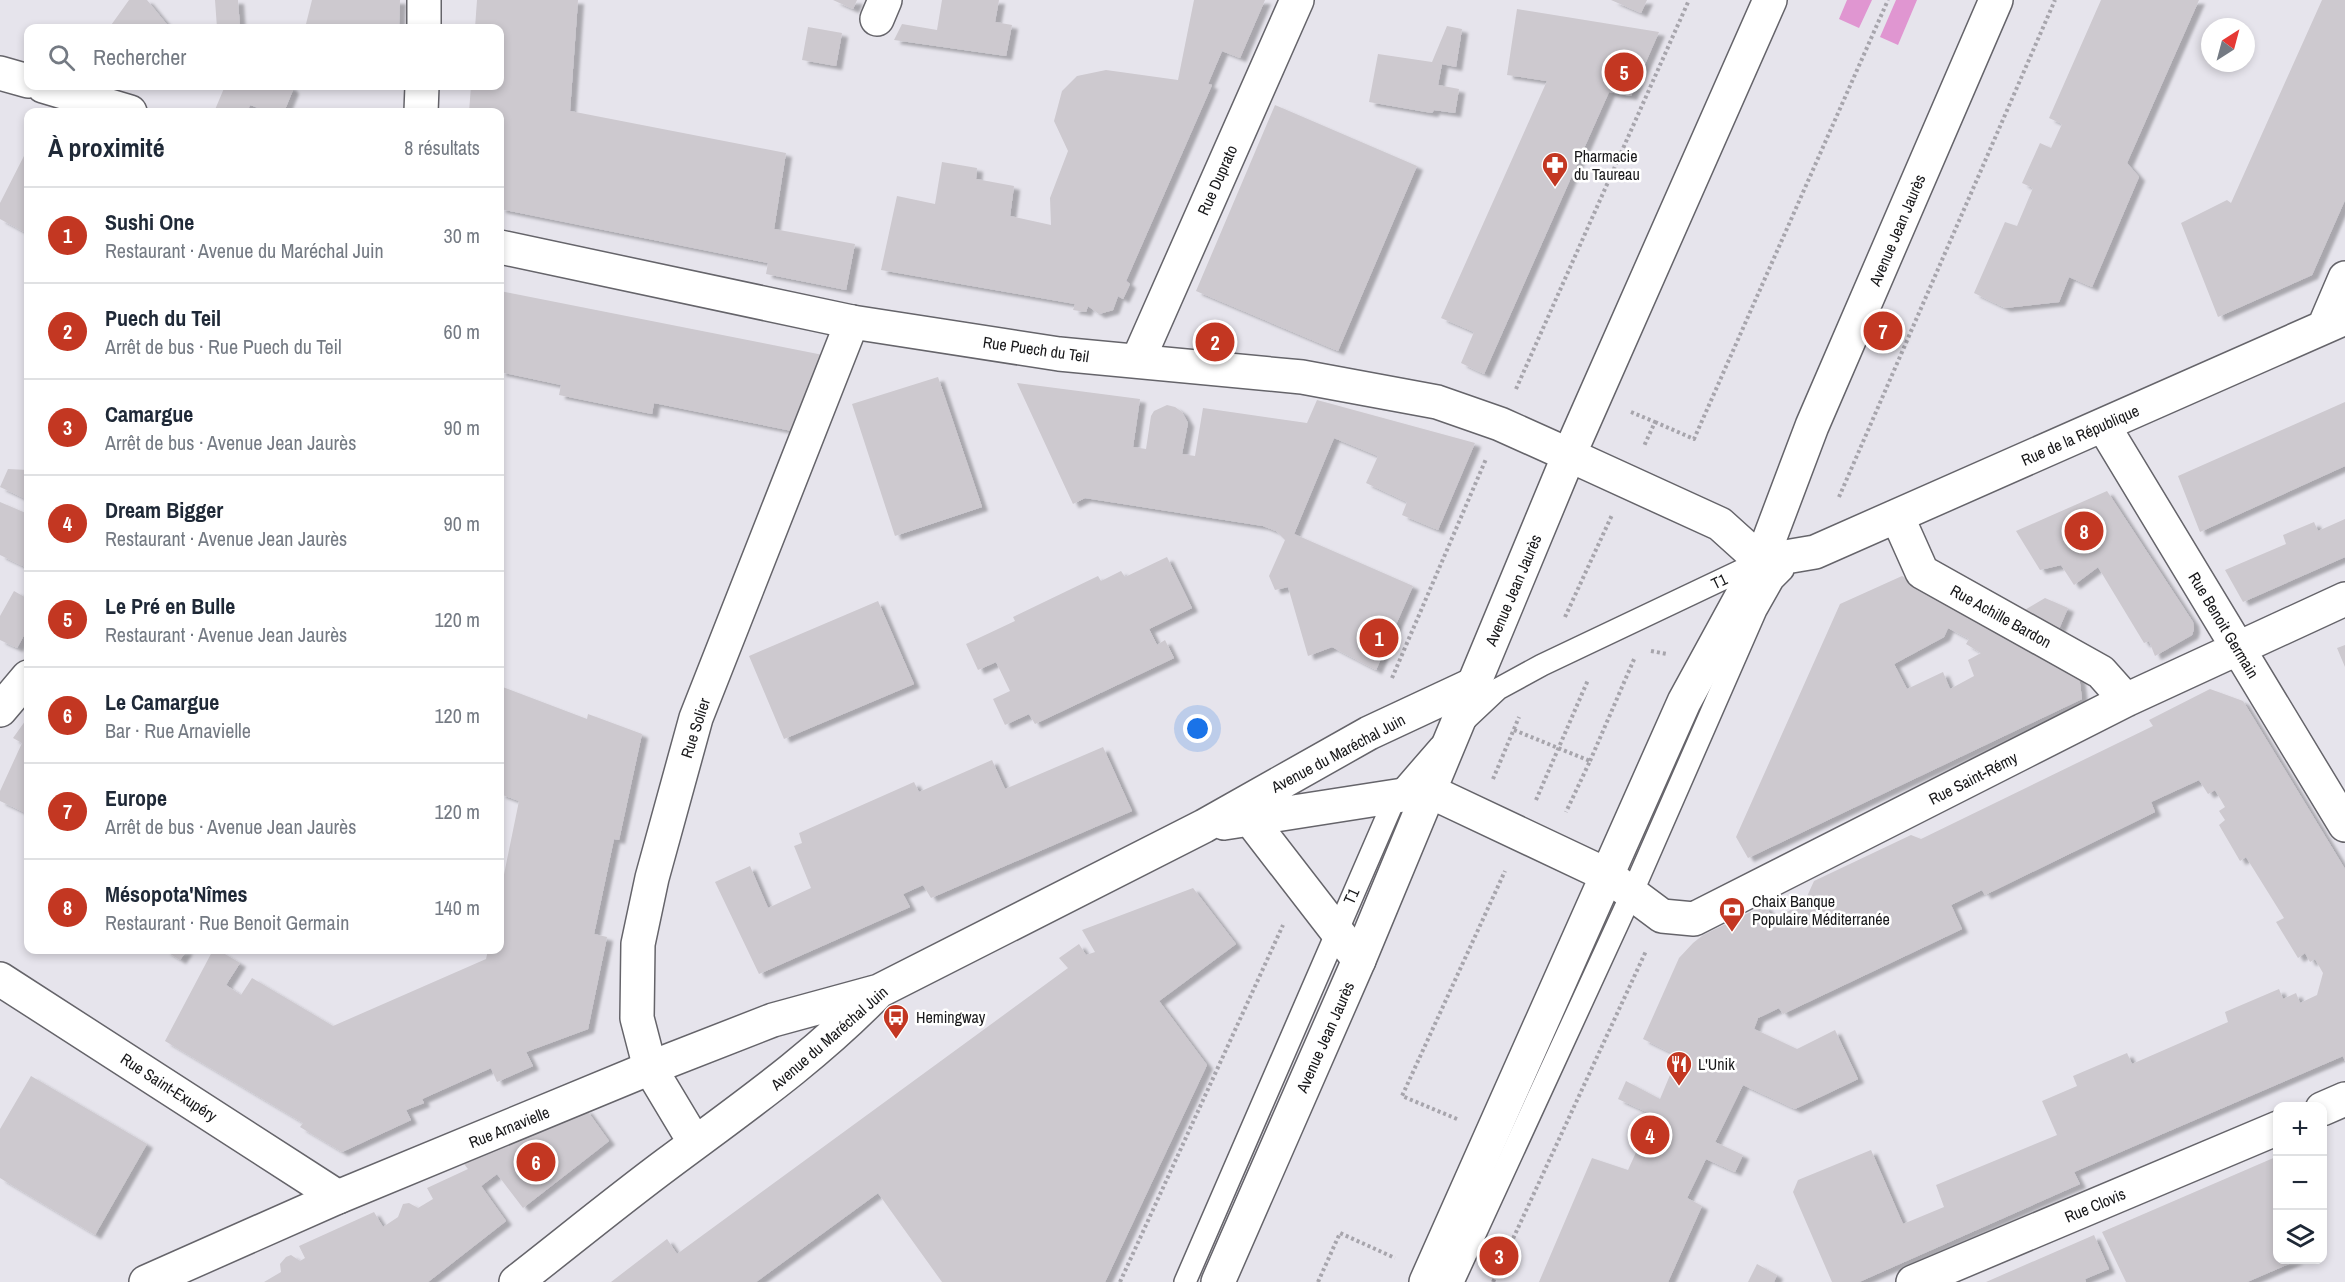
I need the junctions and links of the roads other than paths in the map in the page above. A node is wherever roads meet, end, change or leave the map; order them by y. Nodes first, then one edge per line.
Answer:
1 (424, 0) edge
2 (1297, 0) edge
3 (1770, 0) edge
4 (1996, 0) edge
5 (424, 24) edge
6 (0, 73) edge
7 (24, 80) edge
8 (56, 90) edge
9 (422, 90) edge
10 (117, 108) edge
11 (421, 108) edge
12 (504, 247) edge
13 (2345, 278) edge
14 (852, 322) junction
15 (2334, 322) edge
16 (1138, 360) junction
17 (2103, 425) junction
18 (1569, 455) junction
19 (1897, 516) junction
20 (1815, 552) joint
21 (1767, 570) junction
22 (2345, 599) edge
23 (2238, 648) junction
24 (24, 682) edge
25 (1474, 684) junction
26 (2126, 700) junction
27 (0, 710) edge
28 (1455, 730) junction
29 (1429, 791) junction
30 (1395, 798) junction
31 (1250, 819) junction
32 (2345, 825) edge
33 (1204, 826) junction
34 (1620, 884) junction
35 (1336, 930) junction
36 (1359, 960) junction
37 (0, 979) edge
38 (879, 991) junction
39 (650, 1068) junction
40 (2345, 1099) edge
41 (2327, 1107) edge
42 (2273, 1130) edge
43 (695, 1143) junction
44 (338, 1197) junction
45 (146, 1282) edge
46 (516, 1282) edge
47 (1185, 1282) edge
48 (1218, 1282) edge
49 (1426, 1282) edge
50 (1453, 1282) edge
51 (1913, 1282) edge

1 - 5 street
2 - 16 street, Rue Duprato
3 - 18 street, Avenue Jean Jaurès
4 - 21 street, Avenue Jean Jaurès
6 - 7 street
8 - 10 street
9 - 11 street
12 - 14 street, Rue Puech du Teil
13 - 15 street
14 - 16 street, Rue Puech du Teil
14 - 39 street, Rue Solier
15 - 17 street, Rue de la République
16 - 18 street, Rue Puech du Teil
17 - 19 street, Rue de la République
17 - 23 street, Rue Benoit Germain
18 - 21 street
18 - 25 street, Avenue Jean Jaurès
19 - 20 street, Rue de la République
19 - 26 street, Rue Achille Bardon
20 - 21 street, T1
21 - 28 lane, T1
21 - 34 street, Avenue Jean Jaurès
22 - 23 street, Rue Saint-Rémy
23 - 26 street, Rue Saint-Rémy
23 - 32 street, Rue Benoit Germain
24 - 27 street
25 - 28 street, Avenue Jean Jaurès
25 - 33 street, Avenue du Maréchal Juin
26 - 34 street, Rue Saint-Rémy
28 - 29 street, Avenue Jean Jaurès
28 - 30 lane, T1
29 - 30 street, Avenue du Maréchal Juin
29 - 34 street
29 - 36 street, Avenue Jean Jaurès
30 - 31 street, Avenue du Maréchal Juin
30 - 35 lane, T1
31 - 33 street, Avenue du Maréchal Juin
31 - 35 street
33 - 38 street, Avenue du Maréchal Juin
34 - 49 street, Avenue Jean Jaurès
34 - 50 lane
35 - 36 street
35 - 47 lane, T1
36 - 48 street, Avenue Jean Jaurès
37 - 44 street, Rue Saint-Exupéry
38 - 39 street, Rue Arnavielle
38 - 43 street, Avenue du Maréchal Juin
39 - 43 street, Rue Solier
39 - 44 street, Rue Arnavielle
40 - 41 street
42 - 51 street, Rue Clovis
43 - 46 street, Avenue du Maréchal Juin
44 - 45 street, Rue Arnavielle

